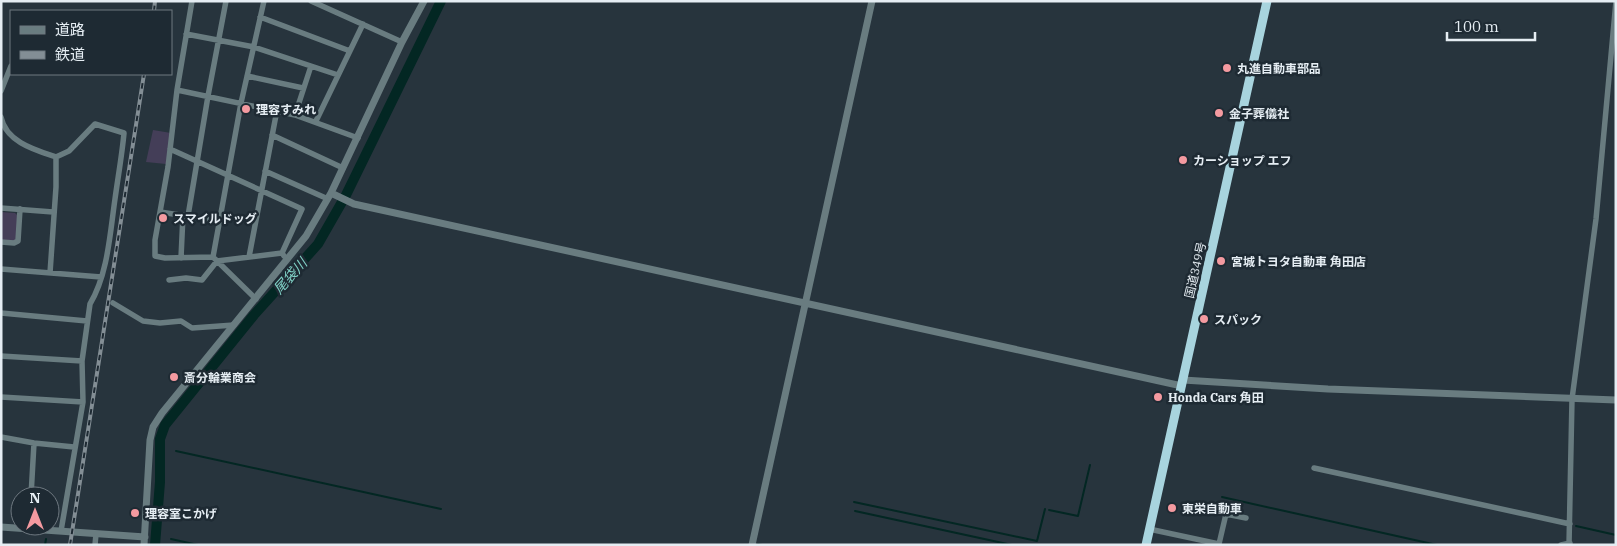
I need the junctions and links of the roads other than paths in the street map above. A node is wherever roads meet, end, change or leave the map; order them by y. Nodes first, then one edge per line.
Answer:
1 (192, 1) edge
2 (226, 1) edge
3 (264, 1) edge
4 (311, 1) edge
5 (424, 1) edge
6 (872, 1) edge
7 (1267, 1) edge
8 (1616, 1) edge
9 (1615, 11) edge
10 (260, 17) junction
11 (363, 24) junction
12 (186, 34) junction
13 (219, 40) junction
14 (402, 42) junction
15 (254, 46) junction
16 (350, 51) junction
17 (311, 66) junction
18 (10, 68) edge
19 (338, 75) junction
20 (248, 76) junction
21 (303, 88) junction
22 (177, 90) junction
23 (1, 91) edge
24 (208, 96) junction
25 (241, 103) junction
26 (277, 110) junction
27 (295, 115) junction
28 (1, 118) edge
29 (316, 121) junction
30 (272, 135) junction
31 (358, 138) junction
32 (170, 149) junction
33 (56, 157) junction
34 (197, 161) junction
35 (343, 168) junction
36 (265, 171) junction
37 (228, 175) junction
38 (261, 190) junction
39 (332, 196) junction
40 (1, 208) edge
41 (20, 209) junction
42 (53, 212) junction
43 (160, 212) junction
44 (186, 215) junction
45 (219, 221) junction
46 (1, 242) edge
47 (282, 253) junction
48 (249, 257) junction
49 (181, 258) junction
50 (215, 259) junction
51 (288, 261) junction
52 (1, 269) edge
53 (50, 274) junction
54 (102, 277) junction
55 (169, 280) dead end
56 (256, 299) junction
57 (113, 303) dead end
58 (804, 304) junction
59 (1, 313) edge
60 (87, 321) junction
61 (234, 325) junction
62 (1, 356) edge
63 (82, 362) junction
64 (1182, 383) junction
65 (1, 397) edge
66 (1572, 399) junction
67 (1616, 400) edge
68 (83, 402) junction
69 (1, 437) edge
70 (34, 443) junction
71 (74, 446) junction
72 (1314, 468) dead end
73 (32, 486) edge
74 (1246, 518) dead end
75 (1570, 524) junction
76 (1149, 529) junction
77 (61, 531) joint
78 (96, 534) junction
79 (145, 536) junction
80 (1570, 544) edge
81 (95, 545) edge
82 (144, 545) edge
83 (752, 545) edge
84 (1146, 545) edge
85 (1561, 545) edge

1 - 12 street
2 - 13 street
3 - 10 street
4 - 11 street
5 - 14 street
6 - 58 street
7 - 64 highway, 国道349号
8 - 9 street
9 - 66 street
10 - 15 street
10 - 16 street
11 - 14 street
11 - 16 street
12 - 13 street
12 - 22 street
13 - 15 street
13 - 24 street
14 - 31 street
15 - 17 street
15 - 20 street
16 - 19 street
17 - 19 street
17 - 21 street
18 - 23 street
19 - 29 street
20 - 21 street
20 - 25 street
21 - 27 street
22 - 24 street
22 - 32 street
24 - 25 street
24 - 34 street
25 - 26 street
25 - 37 street
26 - 27 street
26 - 30 street
27 - 29 street
28 - 33 street
29 - 31 street
30 - 35 street
30 - 36 street
31 - 35 street
32 - 34 street
32 - 43 street
33 - 42 street
33 - 54 street
34 - 37 street
34 - 44 street
35 - 39 street
36 - 38 street
36 - 39 street
37 - 38 street
37 - 45 street
38 - 47 street
38 - 48 street
39 - 51 street
39 - 58 street
40 - 41 street
41 - 42 street
41 - 46 street
42 - 53 street
43 - 44 street
43 - 49 street
44 - 45 street
44 - 49 street
45 - 50 street
47 - 48 street
47 - 51 street
48 - 50 street
49 - 50 street
50 - 55 street
50 - 56 street
51 - 56 street
52 - 53 street
53 - 54 street
54 - 60 street
56 - 61 street
57 - 61 street
58 - 64 street
58 - 83 street
59 - 60 street
60 - 63 street
61 - 79 street
62 - 63 street
63 - 68 street
64 - 66 street
64 - 76 highway, 国道349号
65 - 68 street
66 - 67 street
66 - 75 street
68 - 71 street
69 - 70 street
70 - 71 street
70 - 73 street
71 - 77 street
72 - 75 street
74 - 76 street
75 - 80 street
76 - 84 highway, 国道349号
77 - 78 street
78 - 79 street
78 - 81 street
79 - 82 street
80 - 85 street

